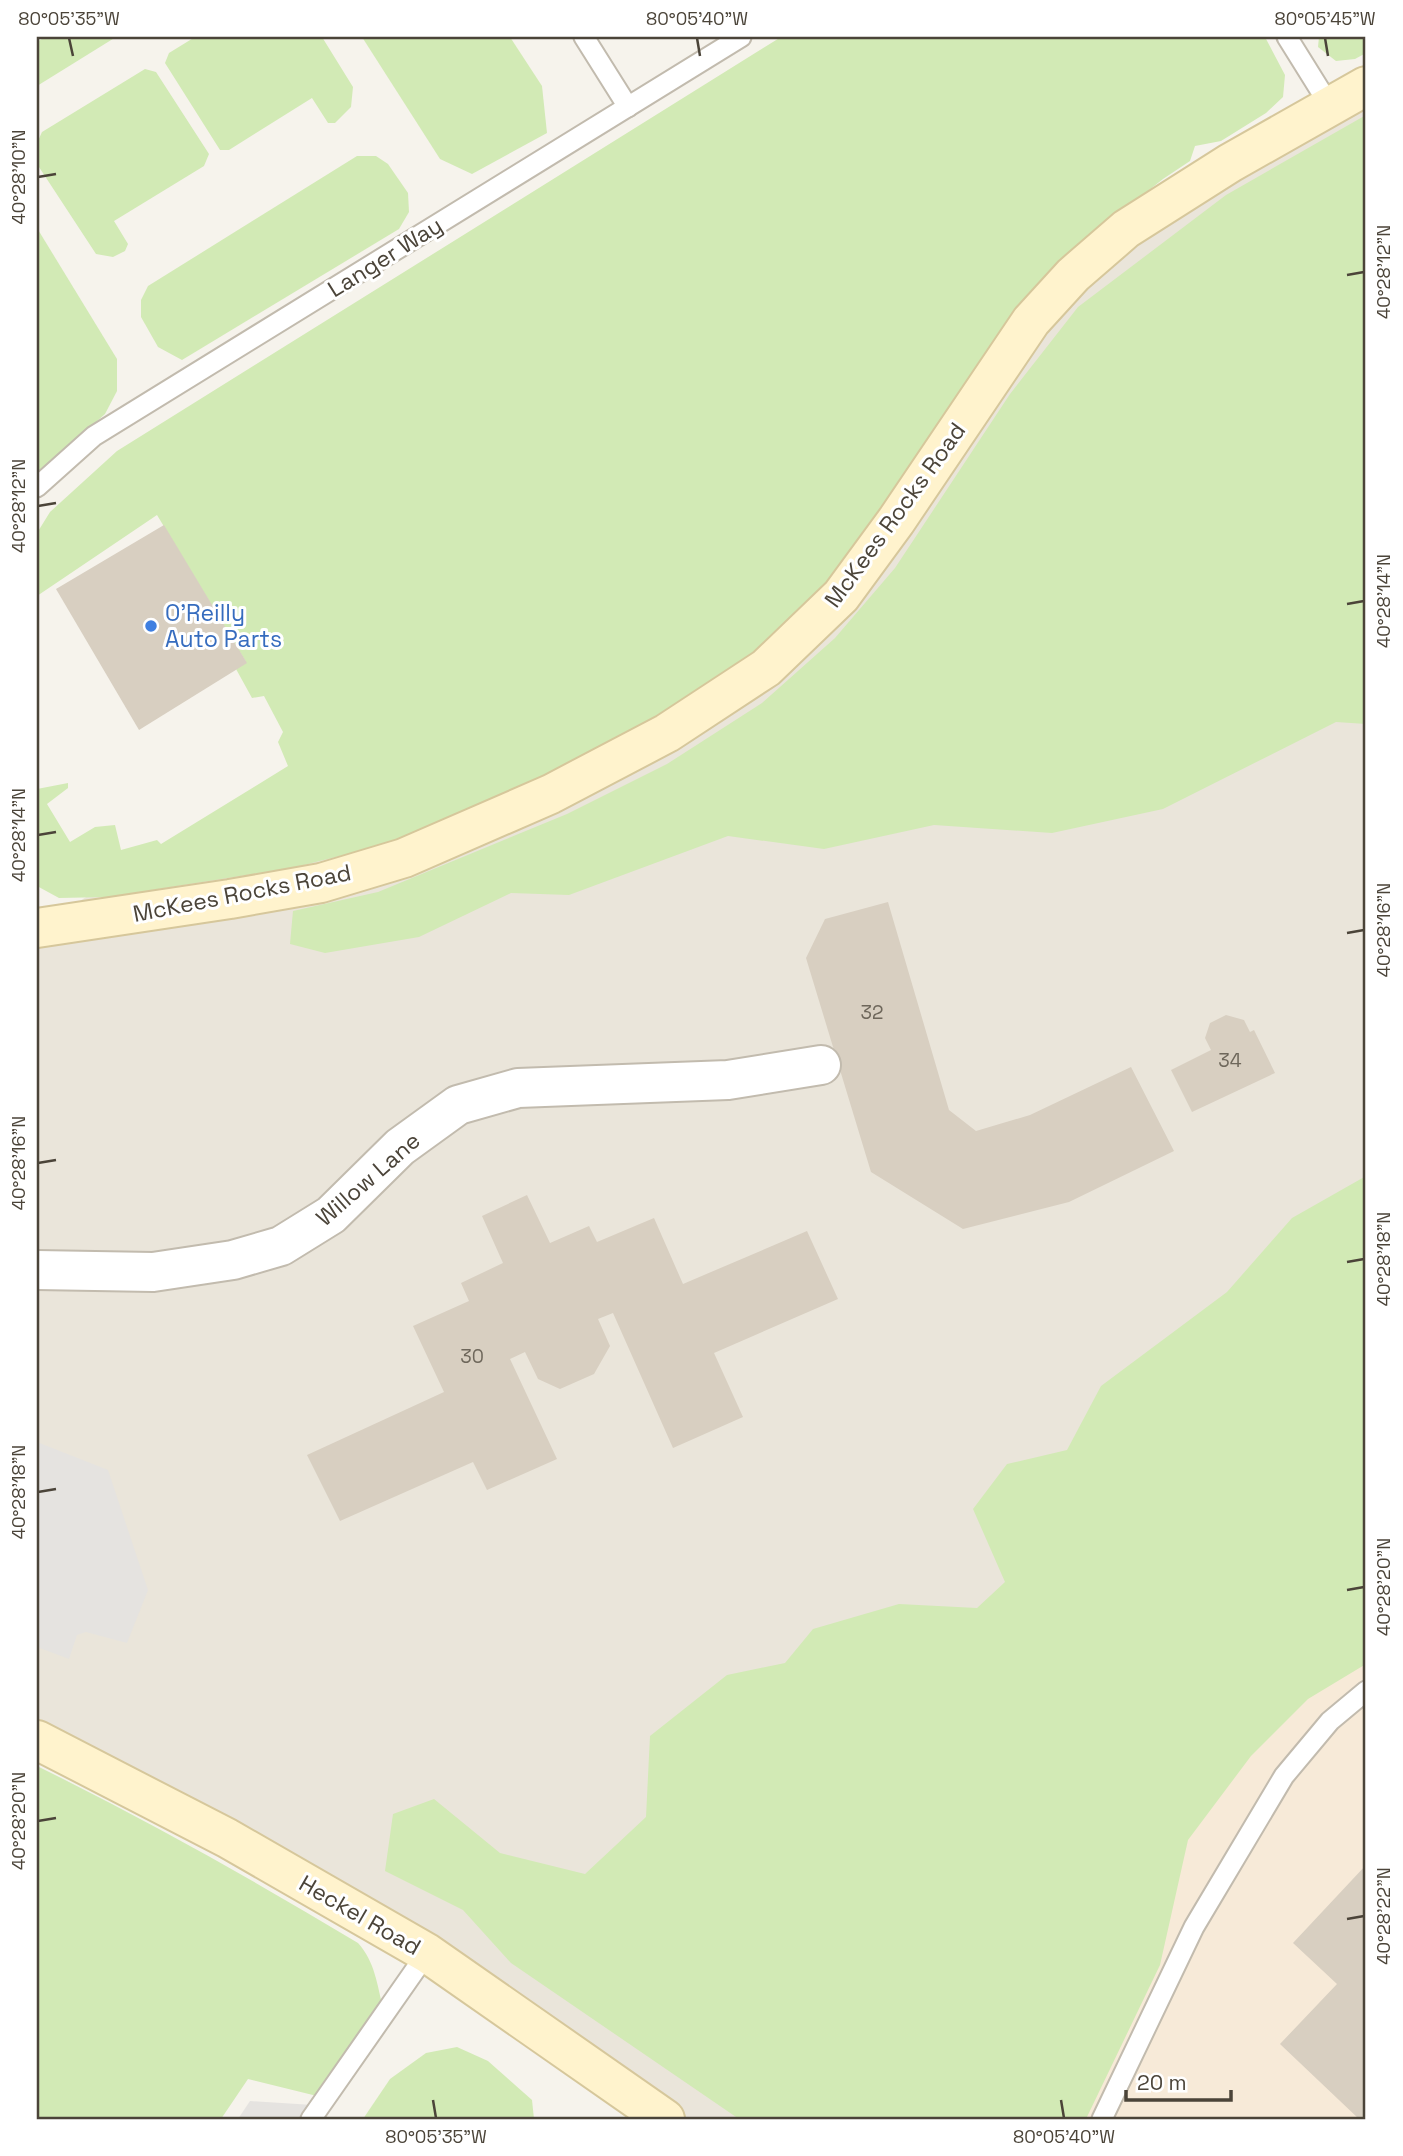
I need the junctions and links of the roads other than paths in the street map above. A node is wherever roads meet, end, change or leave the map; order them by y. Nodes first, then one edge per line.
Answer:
1 (584, 37) edge
2 (741, 37) edge
3 (1287, 37) edge
4 (1366, 86) edge
5 (1330, 106) junction
6 (628, 107) junction
7 (37, 487) edge
8 (37, 928) edge
9 (821, 1065) dead end
10 (37, 1270) edge
11 (1366, 1691) edge
12 (37, 1740) edge
13 (427, 1953) junction
14 (311, 2119) edge
15 (665, 2119) edge
16 (1102, 2119) edge

1 - 6 lane
2 - 6 lane, Langer Way
3 - 5 lane
4 - 5 street, McKees Rocks Road
5 - 8 street, McKees Rocks Road
6 - 7 lane, Langer Way
9 - 10 street, Willow Lane
11 - 16 lane
12 - 13 street, Heckel Road
13 - 14 lane
13 - 15 street, Heckel Road

